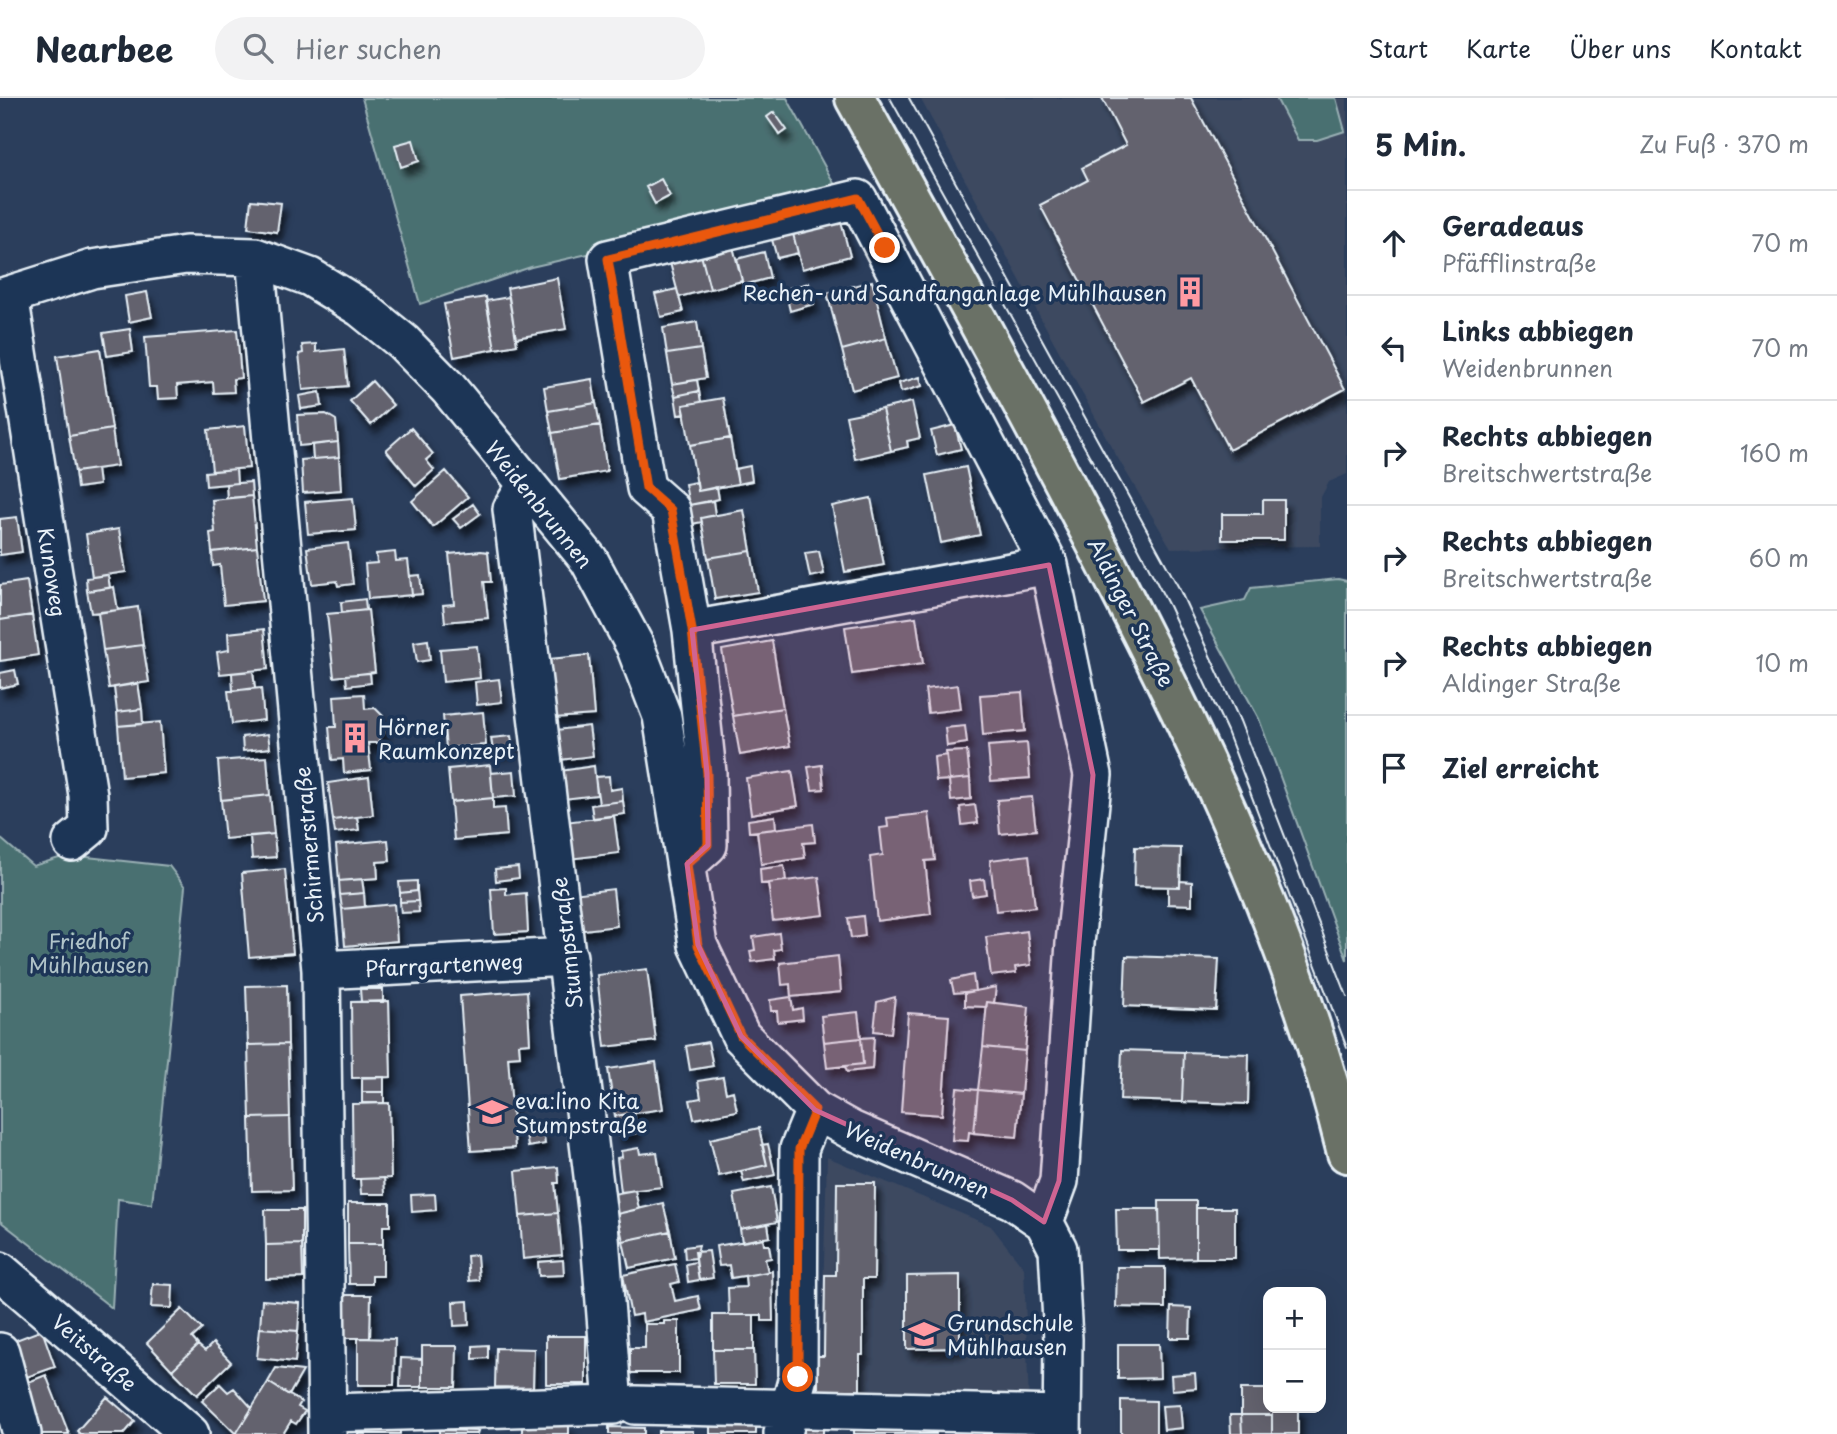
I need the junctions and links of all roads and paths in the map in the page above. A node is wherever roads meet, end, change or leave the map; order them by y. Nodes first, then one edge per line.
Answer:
1 (855, 98) edge
2 (255, 257) junction
3 (5, 296) edge
4 (526, 486) junction
5 (1049, 565) junction
6 (692, 630) junction
7 (72, 842) dead end
8 (687, 864) junction
9 (568, 957) junction
10 (321, 970) junction
11 (815, 1110) junction
12 (1347, 1153) edge
13 (1044, 1222) junction
14 (0, 1271) edge
15 (0, 1352) edge
16 (624, 1405) junction
17 (785, 1421) edge
18 (328, 1424) edge
19 (1061, 1424) edge
20 (22, 1434) edge
21 (190, 1434) edge

1 - 12 main road, Aldinger Straße
2 - 3 street, Weidenbrunnen
2 - 4 street, Weidenbrunnen
2 - 10 street, Schirmerstraße
3 - 7 street, Kunoweg
4 - 8 street, Weidenbrunnen
4 - 9 street, Stumpstraße
5 - 6 street
5 - 6 street
5 - 13 street
6 - 8 street
8 - 11 street, Weidenbrunnen
9 - 10 street, Pfarrgartenweg
9 - 16 street, Stumpstraße
10 - 18 street, Schirmerstraße
11 - 13 street, Weidenbrunnen
11 - 17 street
13 - 19 street
14 - 21 street, Veitstraße
15 - 20 street
16 - 17 street
16 - 18 street
17 - 19 street

